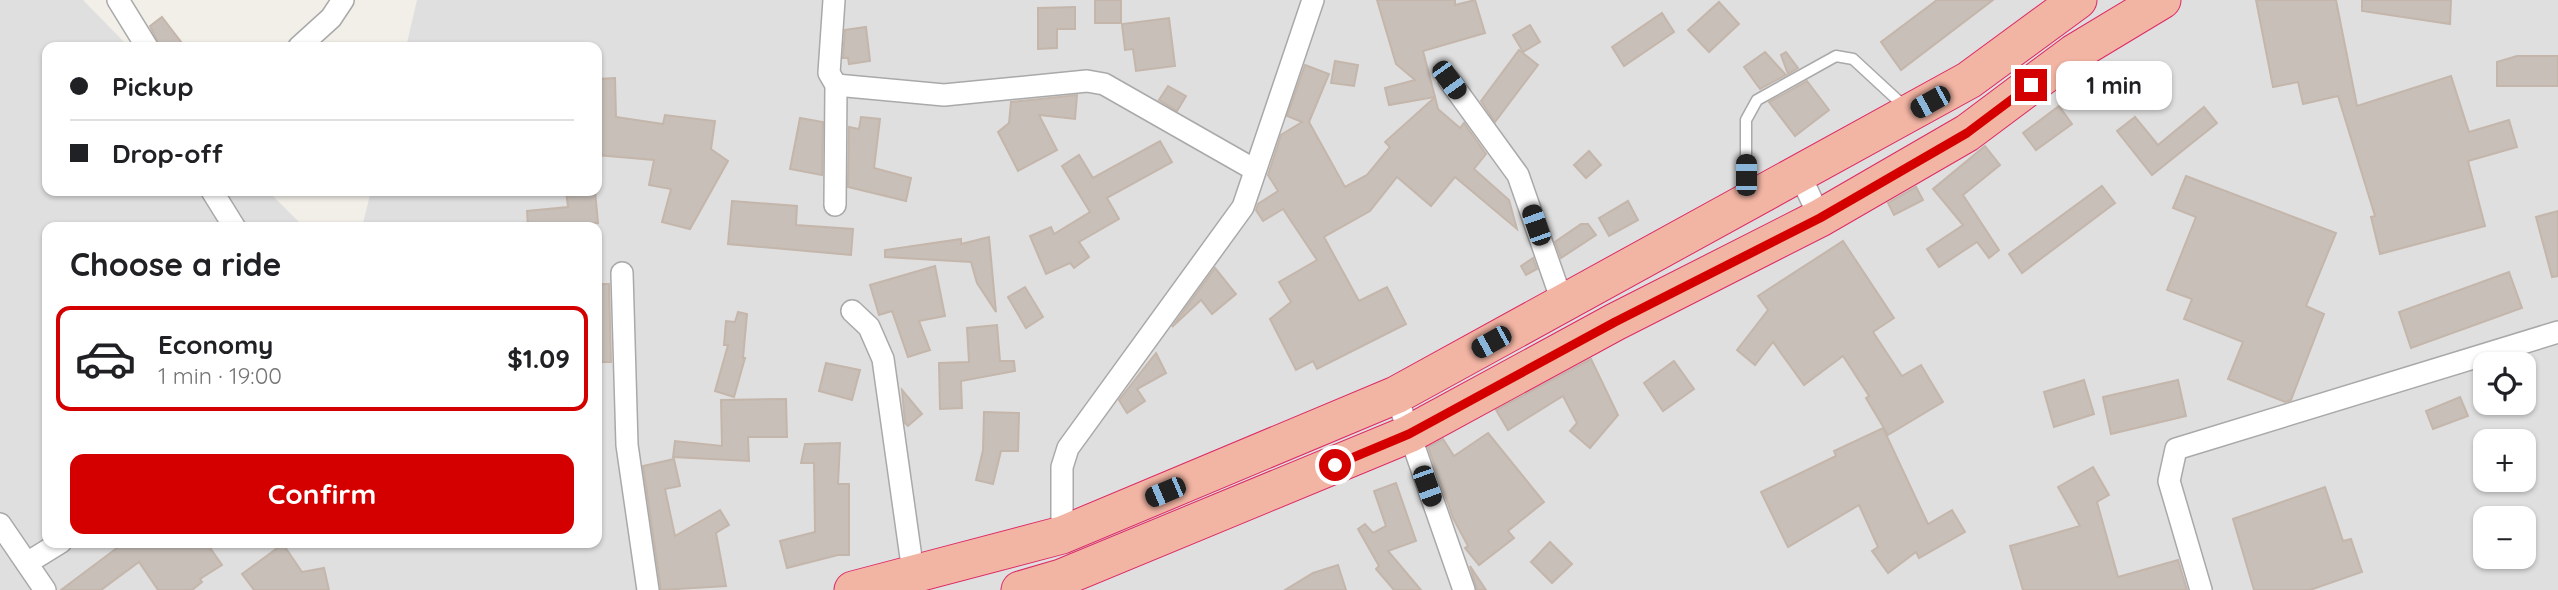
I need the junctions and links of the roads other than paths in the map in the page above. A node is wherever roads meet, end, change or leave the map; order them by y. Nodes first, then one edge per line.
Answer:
1 (118, 0) edge
2 (343, 0) edge
3 (834, 0) edge
4 (1313, 0) edge
5 (2078, 0) edge
6 (2162, 0) edge
7 (144, 42) edge
8 (305, 42) edge
9 (1449, 80) dead end
10 (836, 86) junction
11 (1910, 113) junction
12 (1255, 170) junction
13 (1800, 175) junction
14 (215, 196) edge
15 (1746, 203) junction
16 (835, 205) dead end
17 (1820, 218) junction
18 (231, 222) edge
19 (622, 273) dead end
20 (1562, 301) junction
21 (852, 311) dead end
22 (2558, 332) edge
23 (1396, 395) junction
24 (1409, 434) junction
25 (0, 524) edge
26 (1062, 535) junction
27 (51, 548) edge
28 (27, 563) junction
29 (913, 572) junction
30 (45, 590) edge
31 (648, 590) edge
32 (853, 590) edge
33 (1020, 590) edge
34 (1464, 590) edge
35 (2201, 590) edge

1 - 7 street
2 - 8 street
3 - 10 street
4 - 12 street
5 - 11 highway
6 - 17 highway
9 - 20 street
10 - 12 street
10 - 16 street
11 - 13 highway
11 - 15 lane
12 - 26 street
13 - 15 highway
13 - 17 street
14 - 18 street
15 - 20 highway
17 - 24 highway
19 - 31 street
20 - 23 highway
21 - 29 street
22 - 35 street
23 - 24 street
23 - 26 highway
24 - 33 highway
24 - 34 street
25 - 28 street
26 - 29 highway
27 - 28 street
28 - 30 street
29 - 32 highway

